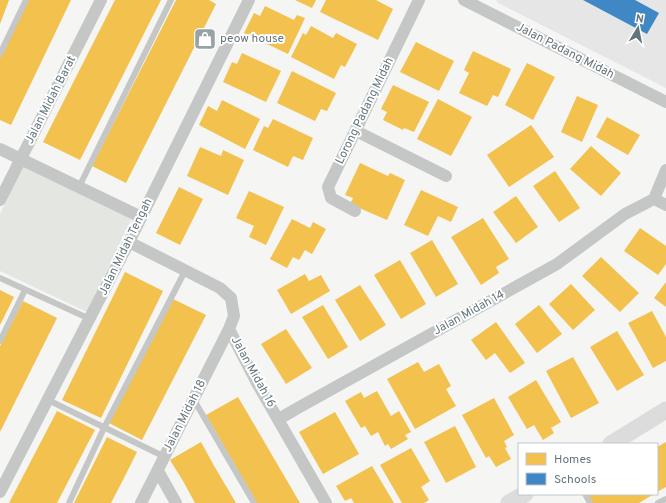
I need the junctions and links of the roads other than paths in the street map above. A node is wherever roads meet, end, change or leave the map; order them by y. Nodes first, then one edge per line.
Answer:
1 (26, 0) edge
2 (101, 0) edge
3 (171, 0) edge
4 (248, 0) edge
5 (419, 0) edge
6 (464, 0) edge
7 (479, 3) edge
8 (0, 54) edge
9 (666, 102) edge
10 (356, 131) junction
11 (0, 149) edge
12 (21, 160) junction
13 (666, 170) edge
14 (446, 176) dead end
15 (79, 187) junction
16 (654, 199) junction
17 (0, 200) edge
18 (666, 205) edge
19 (355, 211) dead end
20 (141, 217) junction
21 (130, 242) junction
22 (185, 271) junction
23 (0, 278) edge
24 (25, 290) junction
25 (90, 319) junction
26 (229, 329) junction
27 (0, 341) edge
28 (48, 400) junction
29 (194, 400) junction
30 (666, 410) edge
31 (279, 419) junction
32 (104, 428) junction
33 (613, 443) edge
34 (165, 457) junction
35 (158, 471) junction
36 (0, 492) edge
37 (523, 495) edge
38 (666, 499) edge
39 (69, 503) edge
40 (141, 503) edge
41 (176, 503) edge
42 (254, 503) edge
43 (326, 503) edge
44 (509, 503) edge
45 (658, 503) edge

1 - 8 lane
2 - 12 street, Jalan Midah Barat
3 - 15 lane
4 - 20 street, Jalan Midah Tengah
5 - 10 street, Lorong Padang Midah
6 - 7 street, Jalan Padang Midah
7 - 9 street, Jalan Padang Midah
10 - 14 street
10 - 19 street, Lorong Padang Midah
11 - 12 street
12 - 15 street
12 - 17 street, Jalan Midah Barat
13 - 16 street
15 - 20 street
16 - 18 street
16 - 31 street, Jalan Midah 14
20 - 21 street, Jalan Midah Tengah
21 - 22 street, Jalan Midah 16
21 - 25 street, Jalan Midah Tengah
22 - 26 street, Jalan Midah 16
22 - 32 lane
23 - 24 lane
24 - 25 lane
24 - 27 lane
25 - 28 street, Jalan Midah Tengah
26 - 29 street, Jalan Midah 18
26 - 31 street, Jalan Midah 16
28 - 32 lane
28 - 36 street, Jalan Midah Tengah
29 - 34 street, Jalan Midah 18
29 - 42 lane
30 - 33 street
31 - 43 street, Jalan Midah 16
32 - 34 lane
32 - 39 lane
34 - 35 street, Jalan Midah 18
35 - 40 street, Jalan Midah 18
35 - 41 street
37 - 44 street
38 - 45 lane

